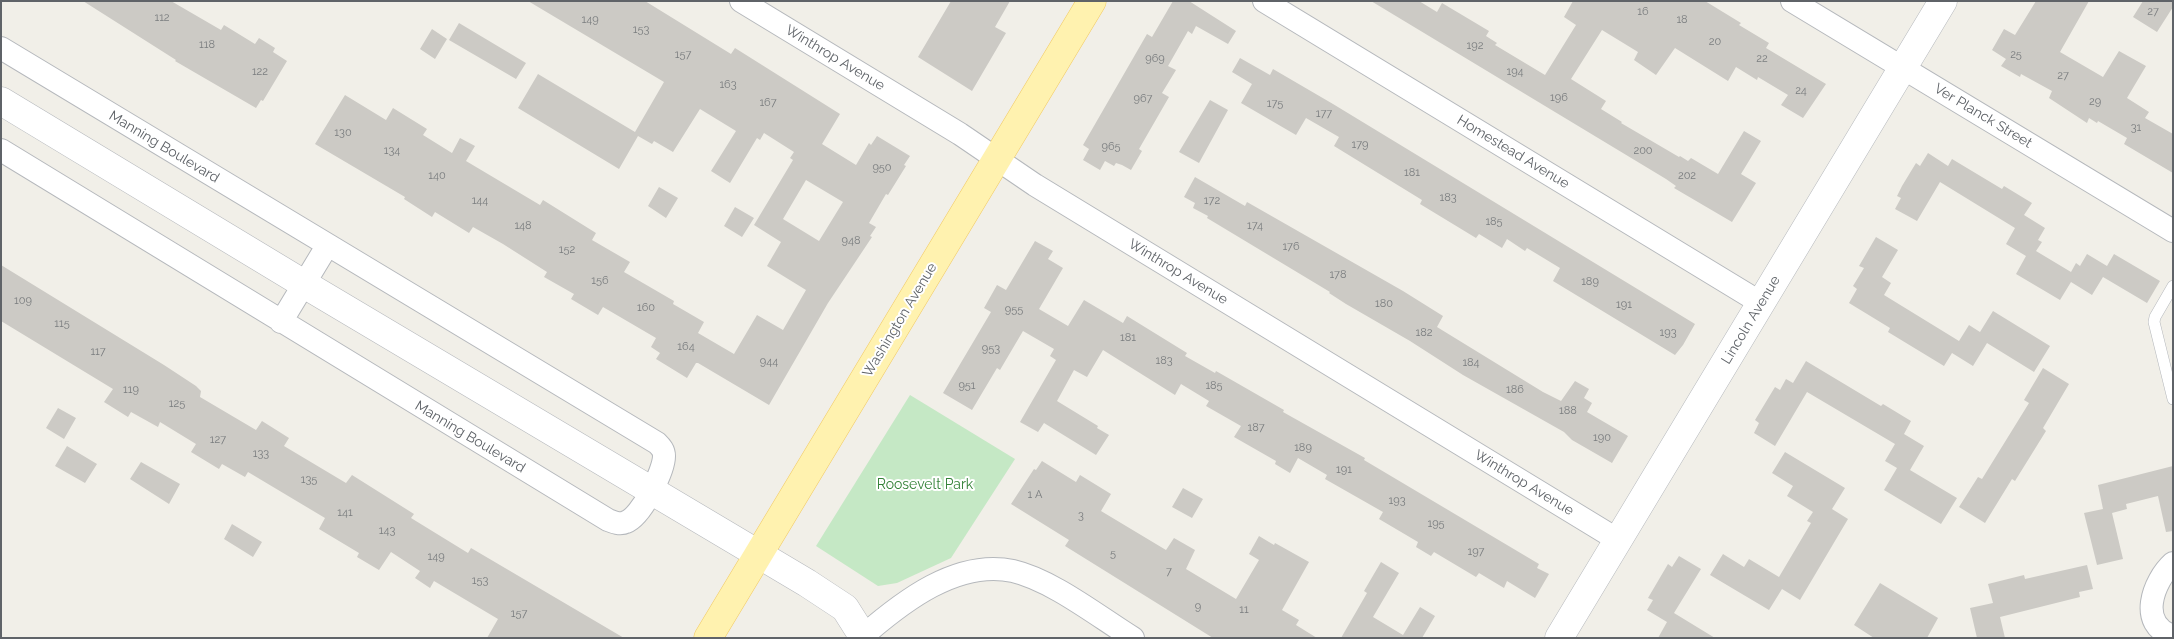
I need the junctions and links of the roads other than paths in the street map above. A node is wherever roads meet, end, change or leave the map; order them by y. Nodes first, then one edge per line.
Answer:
1 (741, 1) edge
2 (1092, 1) edge
3 (1264, 1) edge
4 (1792, 1) edge
5 (1943, 1) edge
6 (1, 48) edge
7 (1903, 67) junction
8 (1, 101) edge
9 (1, 150) edge
10 (998, 158) junction
11 (2173, 231) edge
12 (327, 246) junction
13 (304, 284) junction
14 (2173, 286) edge
15 (1761, 303) junction
16 (281, 322) junction
17 (2173, 399) edge
18 (652, 490) junction
19 (1618, 540) junction
20 (759, 554) junction
21 (2173, 563) edge
22 (2173, 636) edge
23 (864, 637) edge
24 (708, 638) edge
25 (1133, 638) edge
26 (1559, 638) edge

1 - 10 street, Winthrop Avenue
2 - 10 main road, Washington Avenue
3 - 15 street, Homestead Avenue
4 - 7 street, Ver Planck Street
5 - 7 street, Lincoln Avenue
6 - 12 street, Manning Boulevard
7 - 11 street, Ver Planck Street
7 - 15 street, Lincoln Avenue
8 - 13 street
9 - 16 street, Manning Boulevard
10 - 19 street, Winthrop Avenue
10 - 20 main road, Washington Avenue
12 - 13 street
12 - 18 street, Manning Boulevard
13 - 16 street
13 - 18 street
14 - 17 lane
15 - 19 street, Lincoln Avenue
16 - 18 street, Manning Boulevard
18 - 20 street
19 - 26 street, Lincoln Avenue
20 - 23 street
20 - 24 main road, Washington Avenue
21 - 22 street
23 - 25 street

